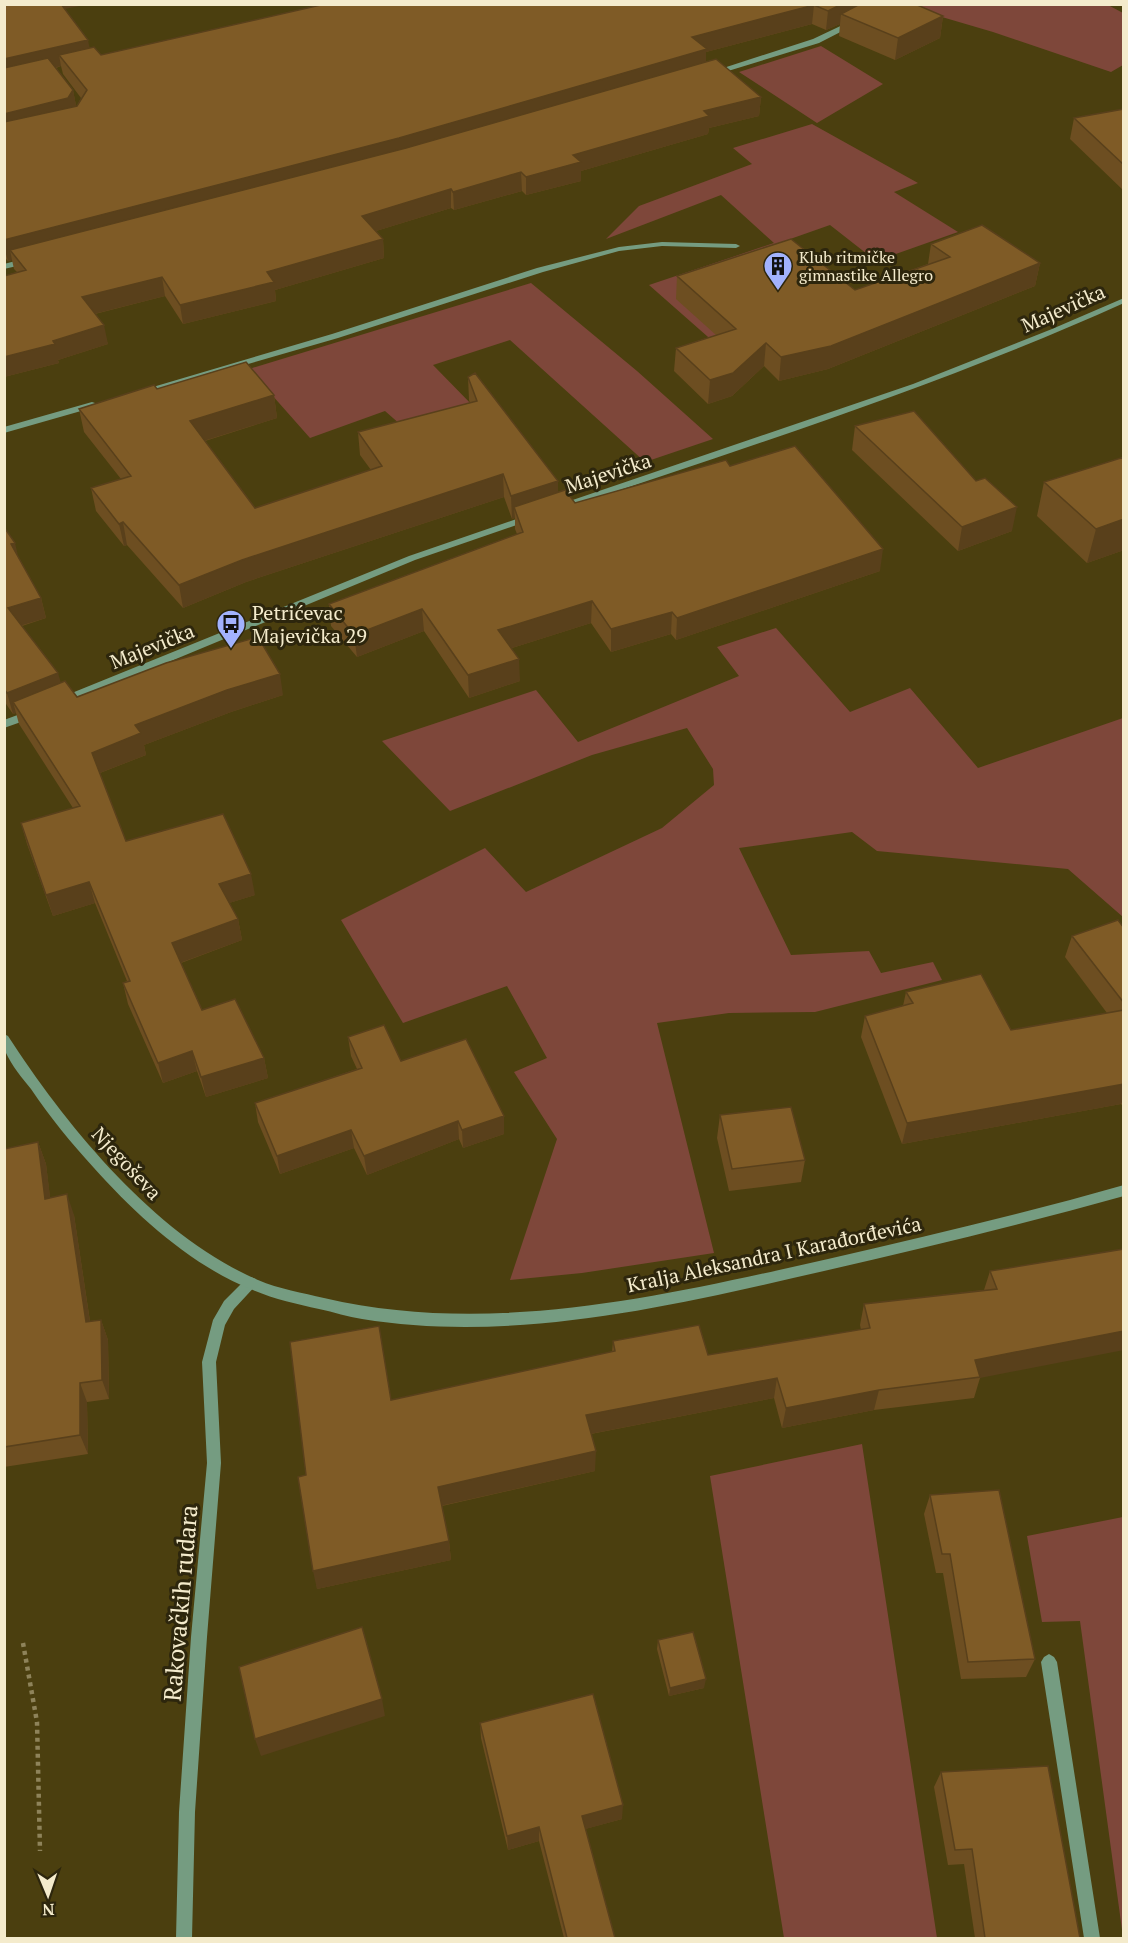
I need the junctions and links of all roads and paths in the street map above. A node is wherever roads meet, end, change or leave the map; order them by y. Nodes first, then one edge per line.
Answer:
1 (864, 18) edge
2 (698, 77) edge
3 (736, 246) dead end
4 (39, 258) edge
5 (4, 267) edge
6 (1124, 300) edge
7 (126, 396) edge
8 (104, 402) edge
9 (4, 430) edge
10 (546, 512) edge
11 (535, 516) edge
12 (4, 724) edge
13 (4, 1039) edge
14 (1124, 1190) edge
15 (251, 1283) junction
16 (23, 1642) dead end
17 (1048, 1662) dead end
18 (40, 1851) dead end
19 (184, 1938) edge
20 (1092, 1938) edge

1 - 2 street
3 - 7 street
4 - 5 street
6 - 10 street, Majevička
8 - 9 street
11 - 12 street, Majevička
13 - 15 street, Njegoševa
14 - 15 street, Kralja Aleksandra I Karađorđevića
15 - 19 street, Rakovačkih rudara
16 - 18 path
17 - 20 street

